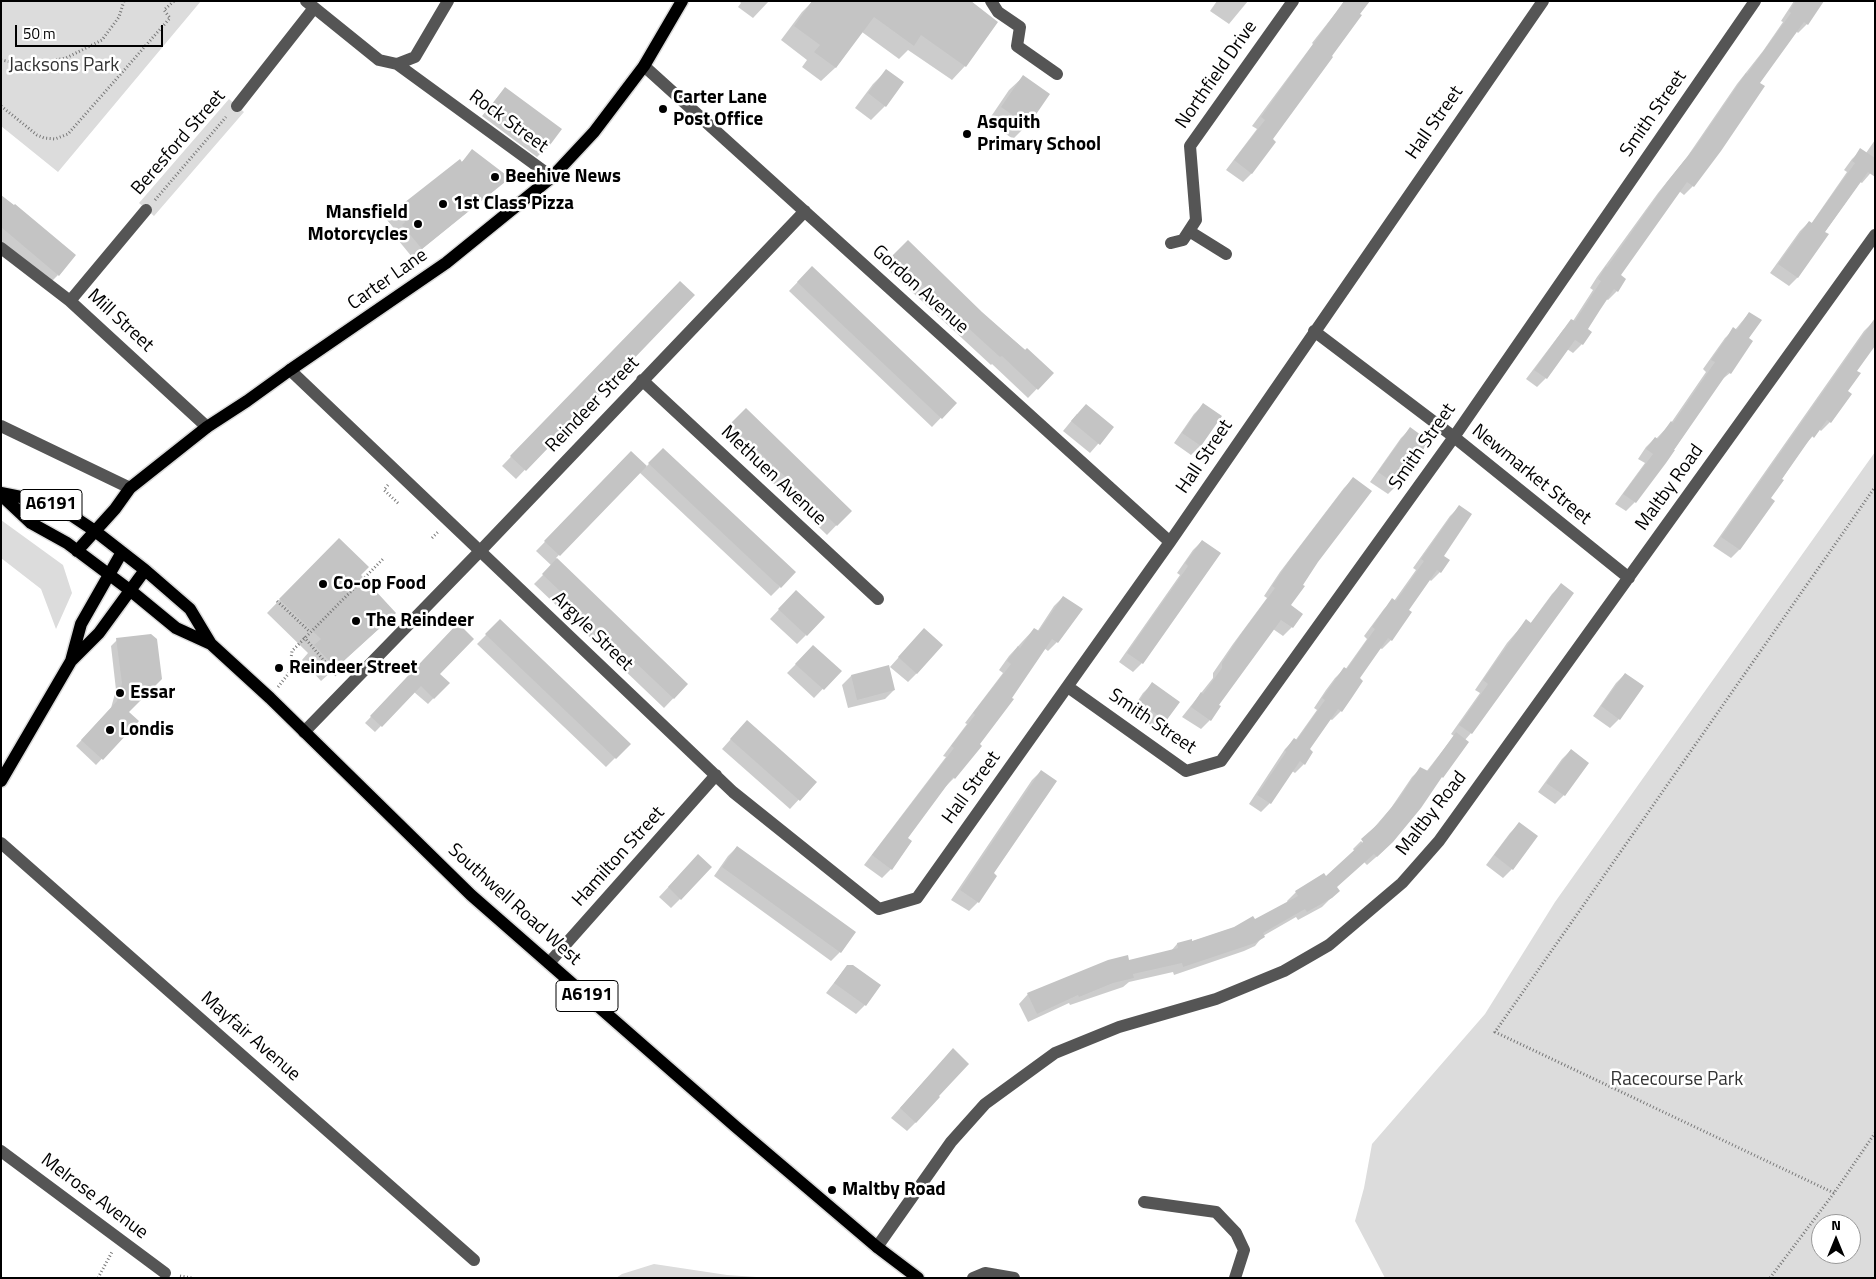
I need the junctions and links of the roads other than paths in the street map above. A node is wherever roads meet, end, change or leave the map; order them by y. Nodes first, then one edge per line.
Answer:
1 (448, 1) edge
2 (682, 1) edge
3 (991, 1) edge
4 (1293, 1) edge
5 (1542, 1) edge
6 (1755, 1) edge
7 (310, 5) edge
8 (397, 64) junction
9 (644, 66) junction
10 (1057, 74) dead end
11 (236, 106) road end
12 (552, 177) junction
13 (146, 210) road end
14 (805, 211) junction
15 (1189, 231) junction
16 (1875, 235) edge
17 (1171, 243) dead end
18 (1, 248) edge
19 (1226, 254) dead end
20 (70, 300) junction
21 (1314, 331) junction
22 (290, 370) junction
23 (642, 380) junction
24 (1, 426) edge
25 (207, 427) junction
26 (1454, 437) junction
27 (130, 488) junction
28 (1, 494) edge
29 (95, 531) junction
30 (1170, 542) junction
31 (479, 550) junction
32 (77, 551) junction
33 (122, 552) junction
34 (145, 570) junction
35 (109, 575) junction
36 (1629, 578) junction
37 (131, 591) junction
38 (878, 599) dead end
39 (211, 644) junction
40 (71, 661) junction
41 (1068, 687) junction
42 (304, 732) junction
43 (716, 775) junction
44 (1, 781) edge
45 (1, 843) edge
46 (879, 909) joint
47 (549, 963) junction
48 (1, 1151) edge
49 (1144, 1202) dead end
50 (877, 1247) junction
51 (474, 1260) dead end
52 (165, 1273) dead end
53 (918, 1278) edge
54 (973, 1278) edge
55 (1014, 1278) edge
56 (1235, 1278) edge

1 - 8 street
2 - 9 main road, Carter Lane
3 - 10 street
4 - 15 street, Northfield Drive
5 - 21 street, Hall Street
6 - 26 street, Smith Street
7 - 8 street
7 - 11 street, Beresford Street
8 - 12 street, Rock Street
9 - 12 main road, Carter Lane
9 - 14 street, Gordon Avenue
12 - 22 main road, Carter Lane
13 - 20 street, Beresford Street
14 - 23 street, Reindeer Street
14 - 30 street, Gordon Avenue
15 - 17 street
15 - 19 street
16 - 36 street, Maltby Road
18 - 20 street, Mill Street
20 - 25 street, Mill Street
21 - 26 street, Newmarket Street
21 - 30 street, Hall Street
22 - 25 main road, Carter Lane
22 - 31 street, Argyle Street
23 - 31 street, Reindeer Street
23 - 38 street, Methuen Avenue
24 - 27 street
25 - 27 main road, Carter Lane
26 - 36 street, Newmarket Street
26 - 41 street, Smith Street
27 - 29 main road, Carter Lane
28 - 29 main road, A6191
28 - 32 main road, A6191
29 - 32 main road, Carter Lane
29 - 33 main road, A6191
30 - 41 street, Hall Street
31 - 42 street, Reindeer Street
31 - 43 street, Argyle Street
32 - 35 main road, A6191
33 - 34 main road, Southwell Road West / A6191
33 - 35 main road
34 - 37 main road
34 - 39 main road, Southwell Road West / A6191
35 - 37 main road, Southwell Road West / A6191
35 - 40 main road
36 - 50 street, Maltby Road
37 - 39 main road, Southwell Road West / A6191
37 - 40 main road
39 - 42 main road, Southwell Road West / A6191
40 - 44 main road
41 - 46 street, Hall Street
42 - 47 main road, Southwell Road West / A6191
43 - 46 street, Argyle Street
43 - 47 street, Hamilton Street
45 - 51 street, Mayfair Avenue
47 - 50 main road, Southwell Road West / A6191
48 - 52 street, Melrose Avenue
49 - 56 street
50 - 53 main road, Southwell Road West / A6191
54 - 55 street

